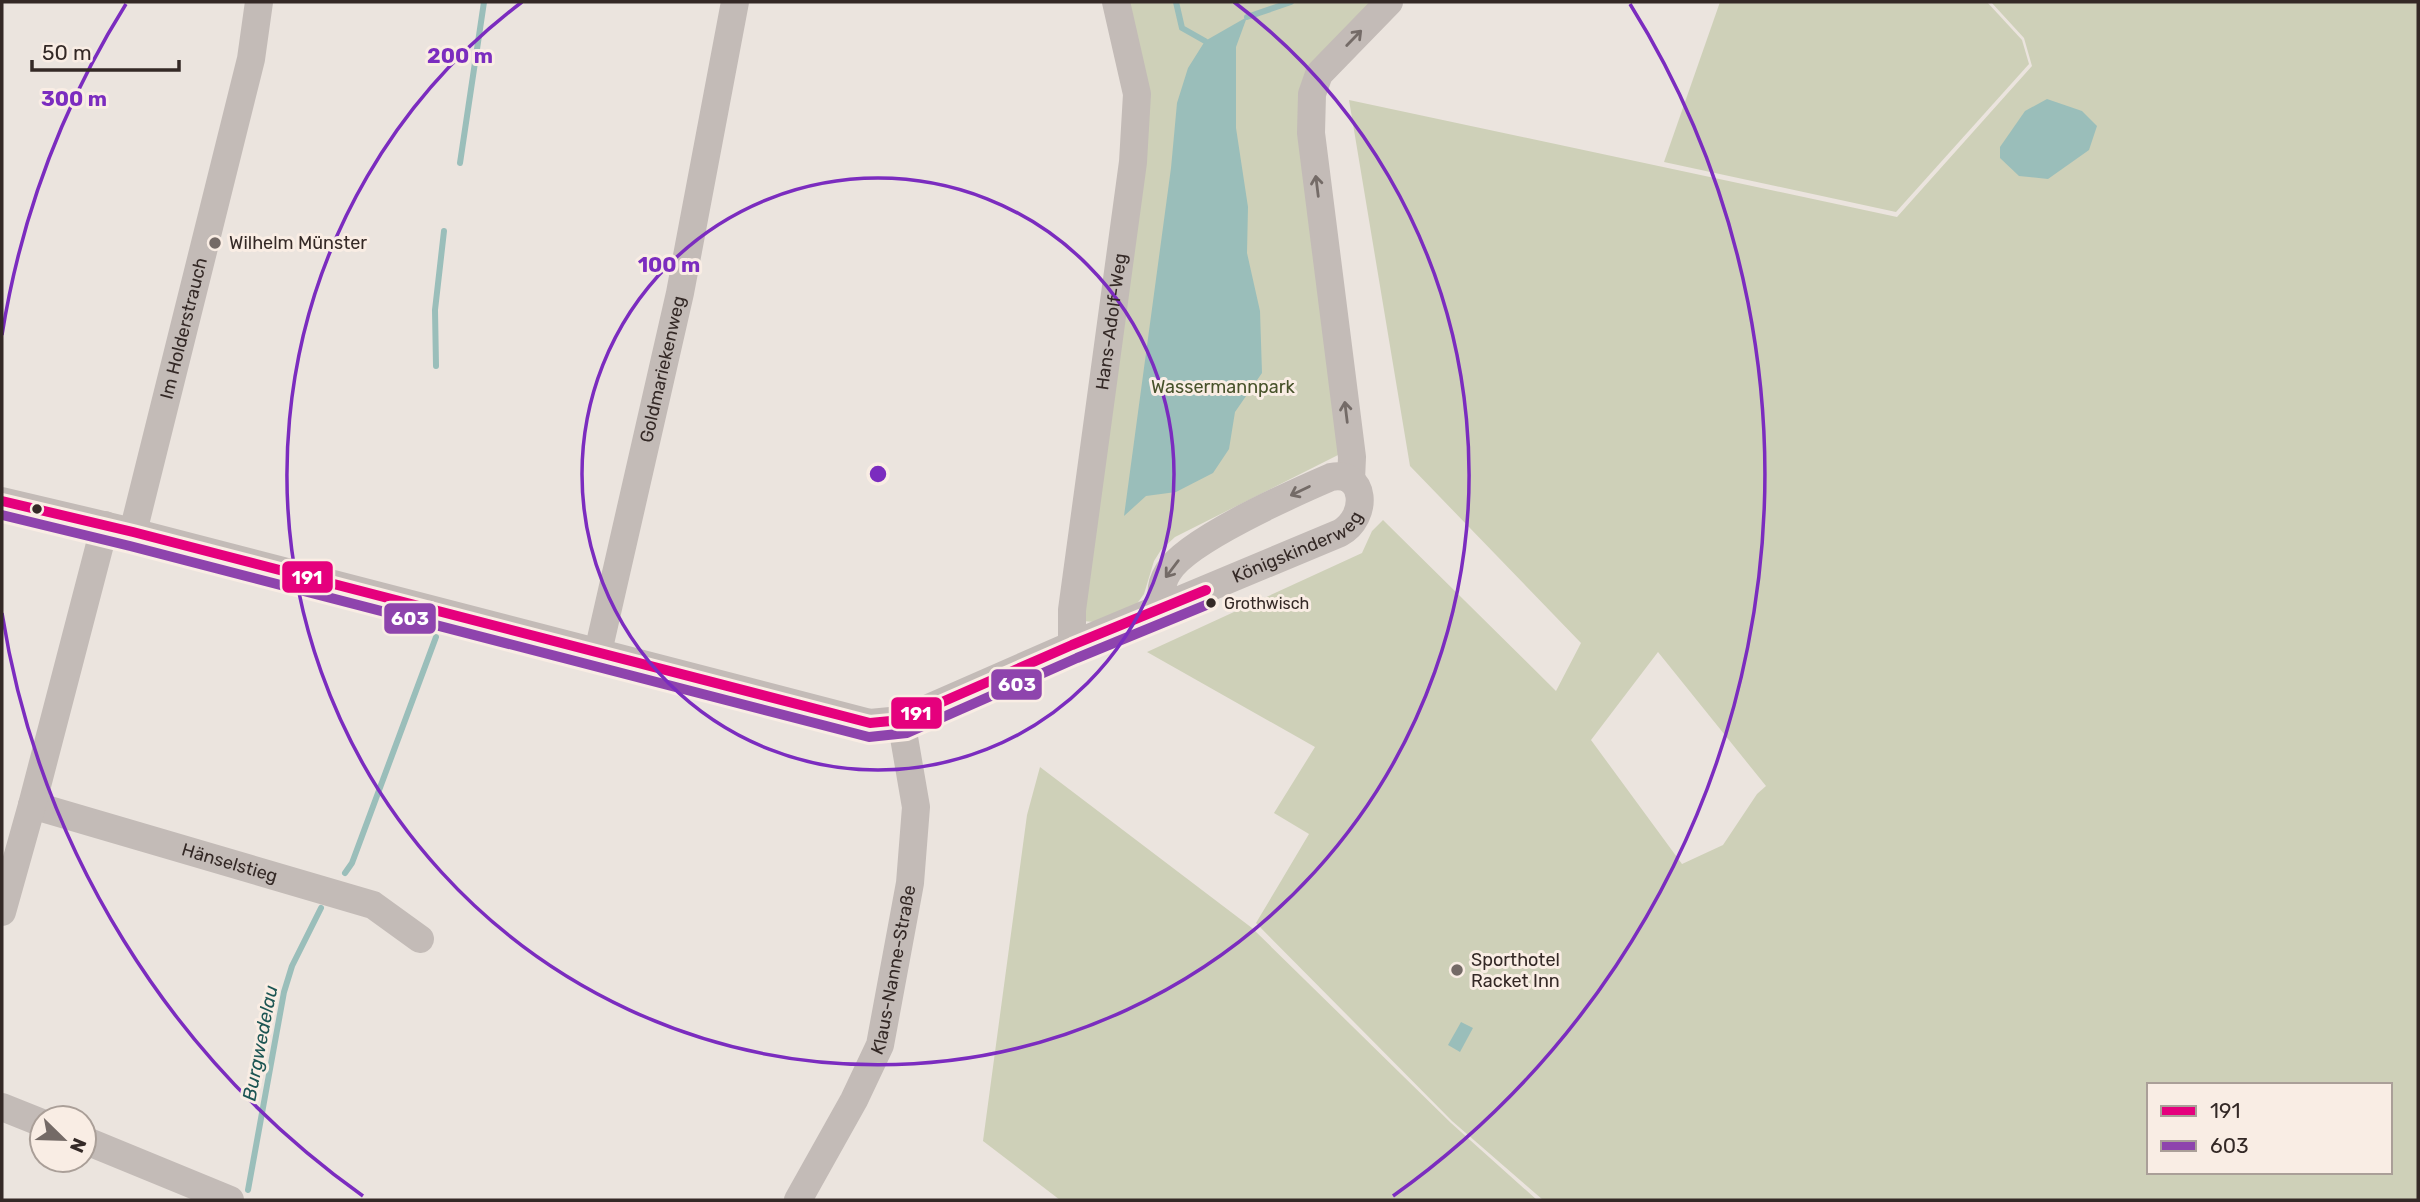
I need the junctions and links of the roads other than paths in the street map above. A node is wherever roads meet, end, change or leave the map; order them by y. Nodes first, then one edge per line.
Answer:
1 (259, 2) edge
2 (736, 2) edge
3 (1116, 2) edge
4 (1389, 2) edge
5 (1351, 480) junction
6 (2, 501) edge
7 (105, 525) junction
8 (133, 532) junction
9 (1164, 608) junction
10 (1072, 645) junction
11 (598, 652) junction
12 (901, 720) junction
13 (32, 805) junction
14 (7, 876) edge
15 (2, 912) edge
16 (420, 939) dead end
17 (2, 1107) edge
18 (28, 1117) edge
19 (98, 1146) edge
20 (230, 1200) edge
21 (797, 1200) edge

1 - 8 street, Im Holderstrauch
2 - 11 street, Goldmariekenweg
3 - 10 street, Hans-Adolf-Weg
5 -> 4 street
5 -> 9 street, Königskinderweg
5 - 9 street, Königskinderweg
6 - 7 street, Königskinderweg
7 - 8 street, Königskinderweg
7 - 13 street
8 - 11 street, Königskinderweg
9 - 10 street, Königskinderweg
10 - 12 street, Königskinderweg
11 - 12 street, Königskinderweg
12 - 21 street, Klaus-Nanne-Straße
13 - 14 street
13 - 16 street, Hänselstieg
14 - 15 street
17 - 18 street
19 - 20 street

